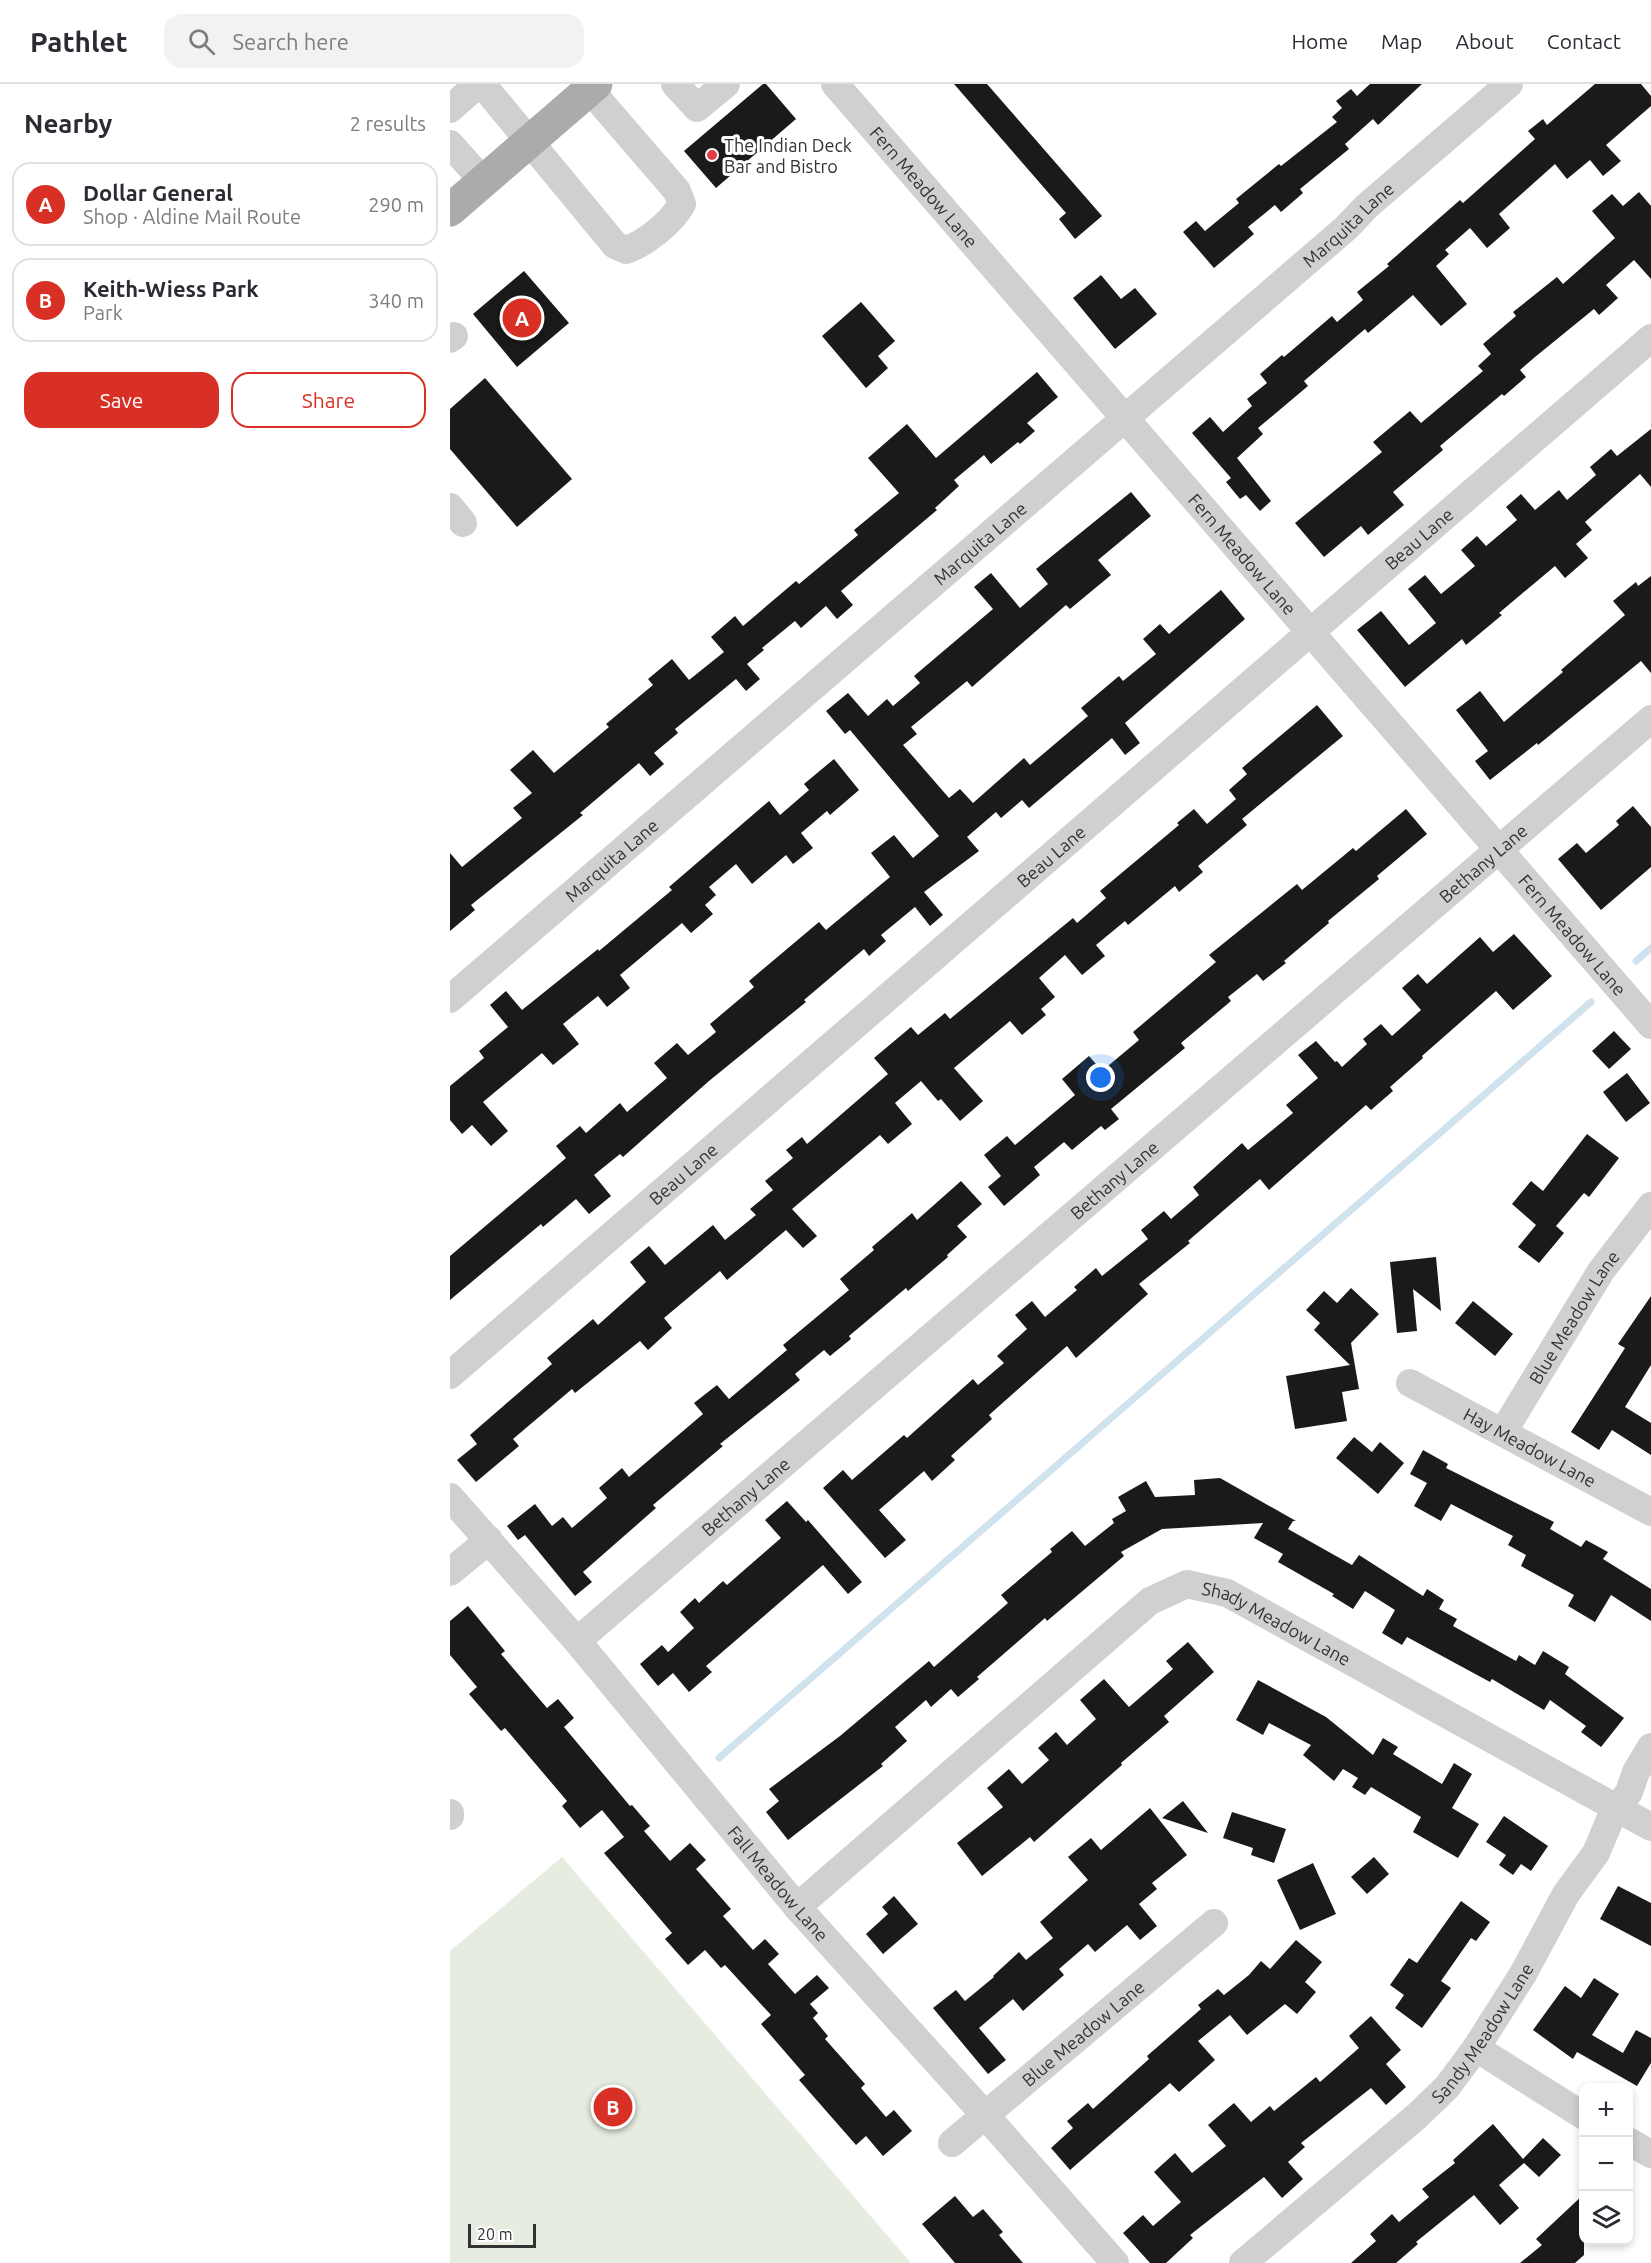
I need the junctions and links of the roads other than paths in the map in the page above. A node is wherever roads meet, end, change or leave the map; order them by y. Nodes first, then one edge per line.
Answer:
1 (478, 84) edge
2 (483, 84) edge
3 (675, 84) edge
4 (726, 84) edge
5 (835, 84) edge
6 (1509, 84) edge
7 (593, 87) edge
8 (451, 106) edge
9 (531, 141) junction
10 (450, 144) edge
11 (483, 181) junction
12 (450, 210) edge
13 (1651, 338) edge
14 (1126, 419) junction
15 (1310, 632) junction
16 (1651, 719) edge
17 (1499, 850) junction
18 (450, 999) edge
19 (1651, 1025) edge
20 (1651, 1206) edge
21 (450, 1375) edge
22 (1410, 1383) dead end
23 (1503, 1432) junction
24 (450, 1497) edge
25 (1651, 1512) edge
26 (489, 1540) junction
27 (450, 1572) edge
28 (577, 1641) junction
29 (1651, 1747) edge
30 (1618, 1808) junction
31 (1651, 1827) edge
32 (797, 1907) junction
33 (1214, 1923) dead end
34 (1476, 2048) junction
35 (1579, 2113) edge
36 (985, 2115) junction
37 (952, 2143) dead end
38 (1633, 2143) edge
39 (1651, 2154) edge
40 (1115, 2263) edge
41 (1243, 2263) edge

1 - 8 street
2 - 9 street
3 - 4 street
5 - 14 street, Fern Meadow Lane
6 - 14 street, Marquita Lane
7 - 9 main road
7 - 9 street
9 - 11 main road
10 - 11 street
11 - 12 main road
13 - 15 street, Beau Lane
14 - 15 street, Fern Meadow Lane
14 - 18 street, Marquita Lane
15 - 17 street, Fern Meadow Lane
15 - 21 street, Beau Lane
16 - 17 street, Bethany Lane
17 - 19 street, Fern Meadow Lane
17 - 28 street, Bethany Lane
20 - 23 street, Blue Meadow Lane
22 - 23 street, Hay Meadow Lane
23 - 25 street, Hay Meadow Lane
24 - 26 street, Fall Meadow Lane
26 - 27 street
26 - 28 street, Fall Meadow Lane
28 - 32 street, Fall Meadow Lane
29 - 30 street, Sandy Meadow Lane
30 - 31 street, Shady Meadow Lane
30 - 32 street, Shady Meadow Lane
30 - 34 street, Sandy Meadow Lane
32 - 36 street, Fall Meadow Lane
33 - 36 street, Blue Meadow Lane
34 - 35 street
34 - 41 street, Sandy Meadow Lane
36 - 37 street, Blue Meadow Lane
36 - 40 street, Fall Meadow Lane
38 - 39 street

